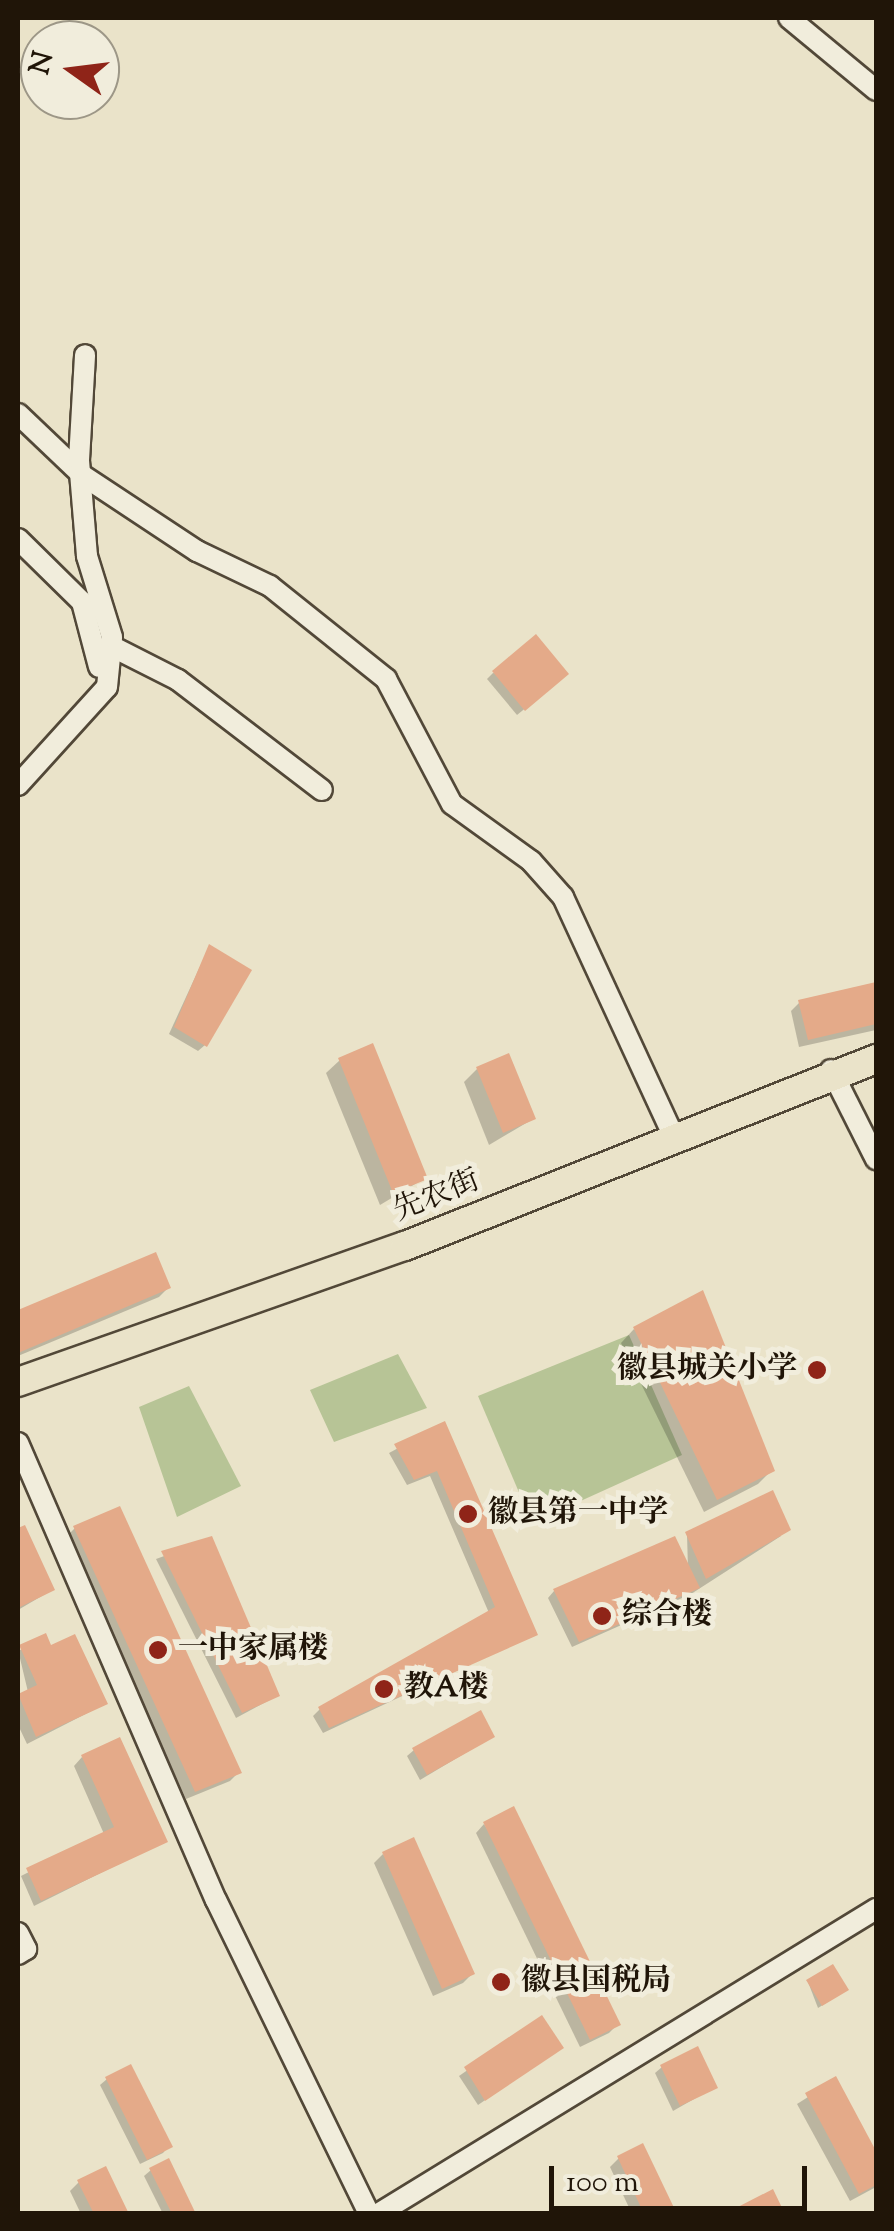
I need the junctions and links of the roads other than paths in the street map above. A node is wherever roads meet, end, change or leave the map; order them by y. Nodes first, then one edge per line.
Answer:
1 (789, 18) edge
2 (876, 90) edge
3 (85, 355) dead end
4 (18, 414) edge
5 (82, 475) junction
6 (18, 540) edge
7 (111, 646) junction
8 (107, 687) junction
9 (18, 756) edge
10 (38, 763) junction
11 (18, 785) edge
12 (322, 790) dead end
13 (876, 1059) edge
14 (831, 1070) junction
15 (673, 1135) junction
16 (876, 1159) edge
17 (18, 1382) edge
18 (18, 1444) edge
19 (876, 1909) edge
20 (18, 1934) edge
21 (18, 1954) edge
22 (370, 2214) edge
23 (378, 2214) edge

1 - 2 street
3 - 5 street
4 - 5 street
5 - 7 street
5 - 15 street
6 - 8 street
7 - 8 street
7 - 12 street
8 - 10 street
9 - 10 street
10 - 11 street
13 - 14 main road, 先农街
14 - 15 main road, 先农街
14 - 16 street
15 - 17 main road, 先农街
18 - 22 street
19 - 23 street
20 - 21 street

